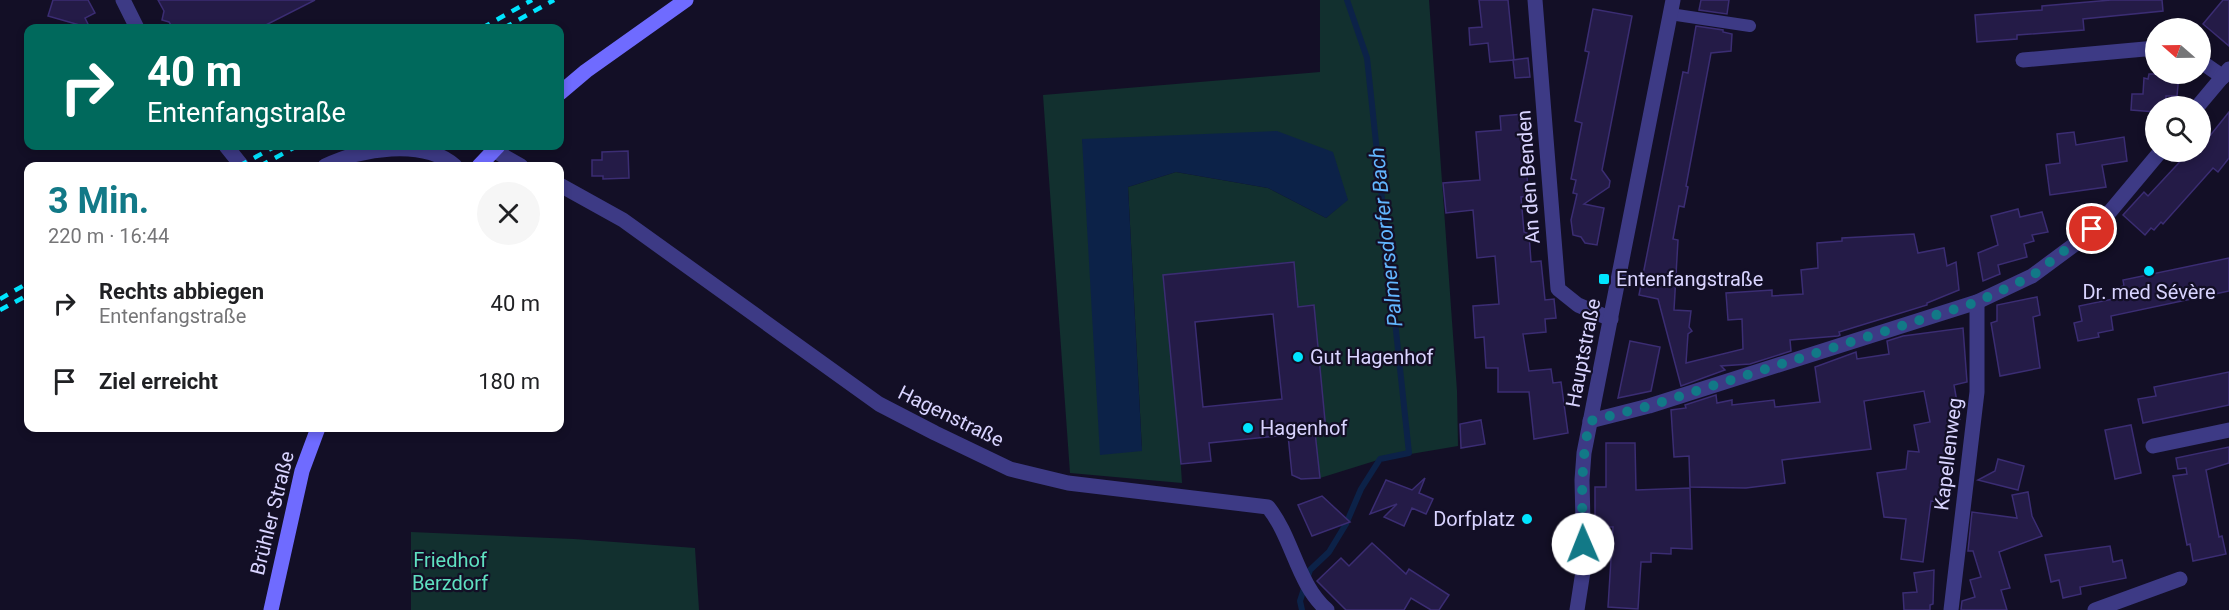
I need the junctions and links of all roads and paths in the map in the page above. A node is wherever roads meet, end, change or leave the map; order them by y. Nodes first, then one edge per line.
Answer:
1 (123, 0) edge
2 (686, 0) edge
3 (1535, 0) edge
4 (1671, 7) edge
5 (135, 24) edge
6 (1750, 26) dead end
7 (2145, 49) edge
8 (2023, 60) dead end
9 (2211, 66) edge
10 (2226, 73) edge
11 (564, 90) edge
12 (2206, 96) edge
13 (229, 150) edge
14 (374, 150) edge
15 (398, 150) edge
16 (494, 150) edge
17 (499, 150) edge
18 (239, 162) edge
19 (337, 162) edge
20 (450, 162) edge
21 (483, 162) edge
22 (515, 162) edge
23 (2152, 162) edge
24 (564, 187) edge
25 (1977, 302) junction
26 (1611, 319) junction
27 (1590, 421) junction
28 (2229, 430) edge
29 (317, 432) edge
30 (2153, 446) dead end
31 (2180, 579) dead end
32 (1322, 606) edge
33 (271, 610) edge
34 (1577, 610) edge
35 (1951, 610) edge
36 (2096, 610) edge

1 - 5 street
2 - 11 main road
3 - 26 street, An den Benden
4 - 6 lane
4 - 26 street, Hauptstraße
7 - 8 street
9 - 10 street
10 - 12 street
13 - 18 street
14 - 19 street
15 - 20 street
16 - 21 main road
17 - 22 street
23 - 25 street
24 - 32 street, Hagenstraße
25 - 27 street
25 - 35 street, Kapellenweg
26 - 27 street, Hauptstraße
27 - 34 street, Hauptstraße
28 - 30 street
29 - 33 main road, Brühler Straße
31 - 36 street

